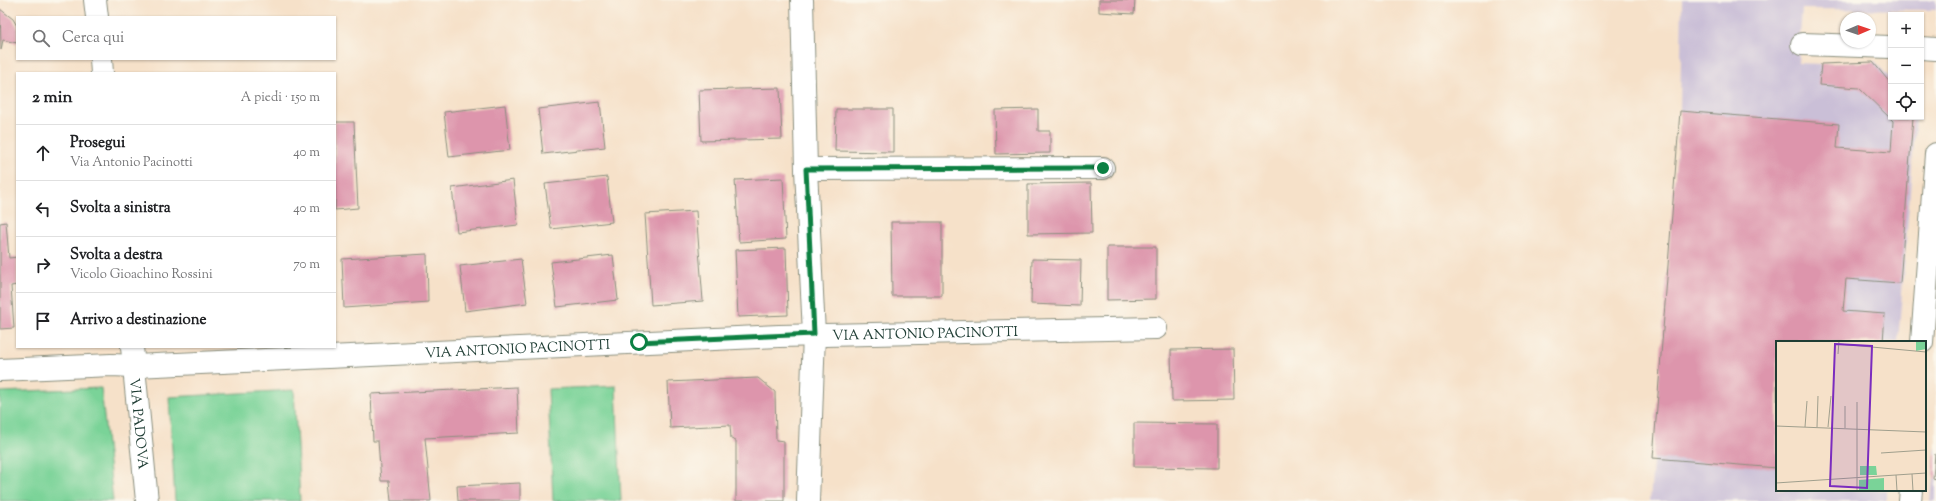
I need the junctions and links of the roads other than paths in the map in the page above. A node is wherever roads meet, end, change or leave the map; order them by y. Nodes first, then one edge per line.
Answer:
1 (95, 0) edge
2 (802, 0) edge
3 (96, 16) edge
4 (1802, 44) dead end
5 (1888, 47) edge
6 (1924, 48) edge
7 (1936, 49) edge
8 (100, 60) edge
9 (102, 72) edge
10 (1936, 154) edge
11 (1103, 168) dead end
12 (806, 169) junction
13 (1156, 328) dead end
14 (814, 334) junction
15 (1922, 341) edge
16 (134, 357) edge
17 (0, 370) edge
18 (1911, 491) edge
19 (147, 501) edge
20 (808, 501) edge
21 (1910, 501) edge

1 - 3 street
2 - 12 street
4 - 5 street
6 - 7 street
8 - 9 street
10 - 15 street
11 - 12 street
12 - 14 street
13 - 14 street, VIA ANTONIO PACINOTTI
14 - 16 street, VIA ANTONIO PACINOTTI
14 - 20 street
16 - 17 street, VIA ANTONIO PACINOTTI
16 - 19 street, VIA PADOVA
18 - 21 street

